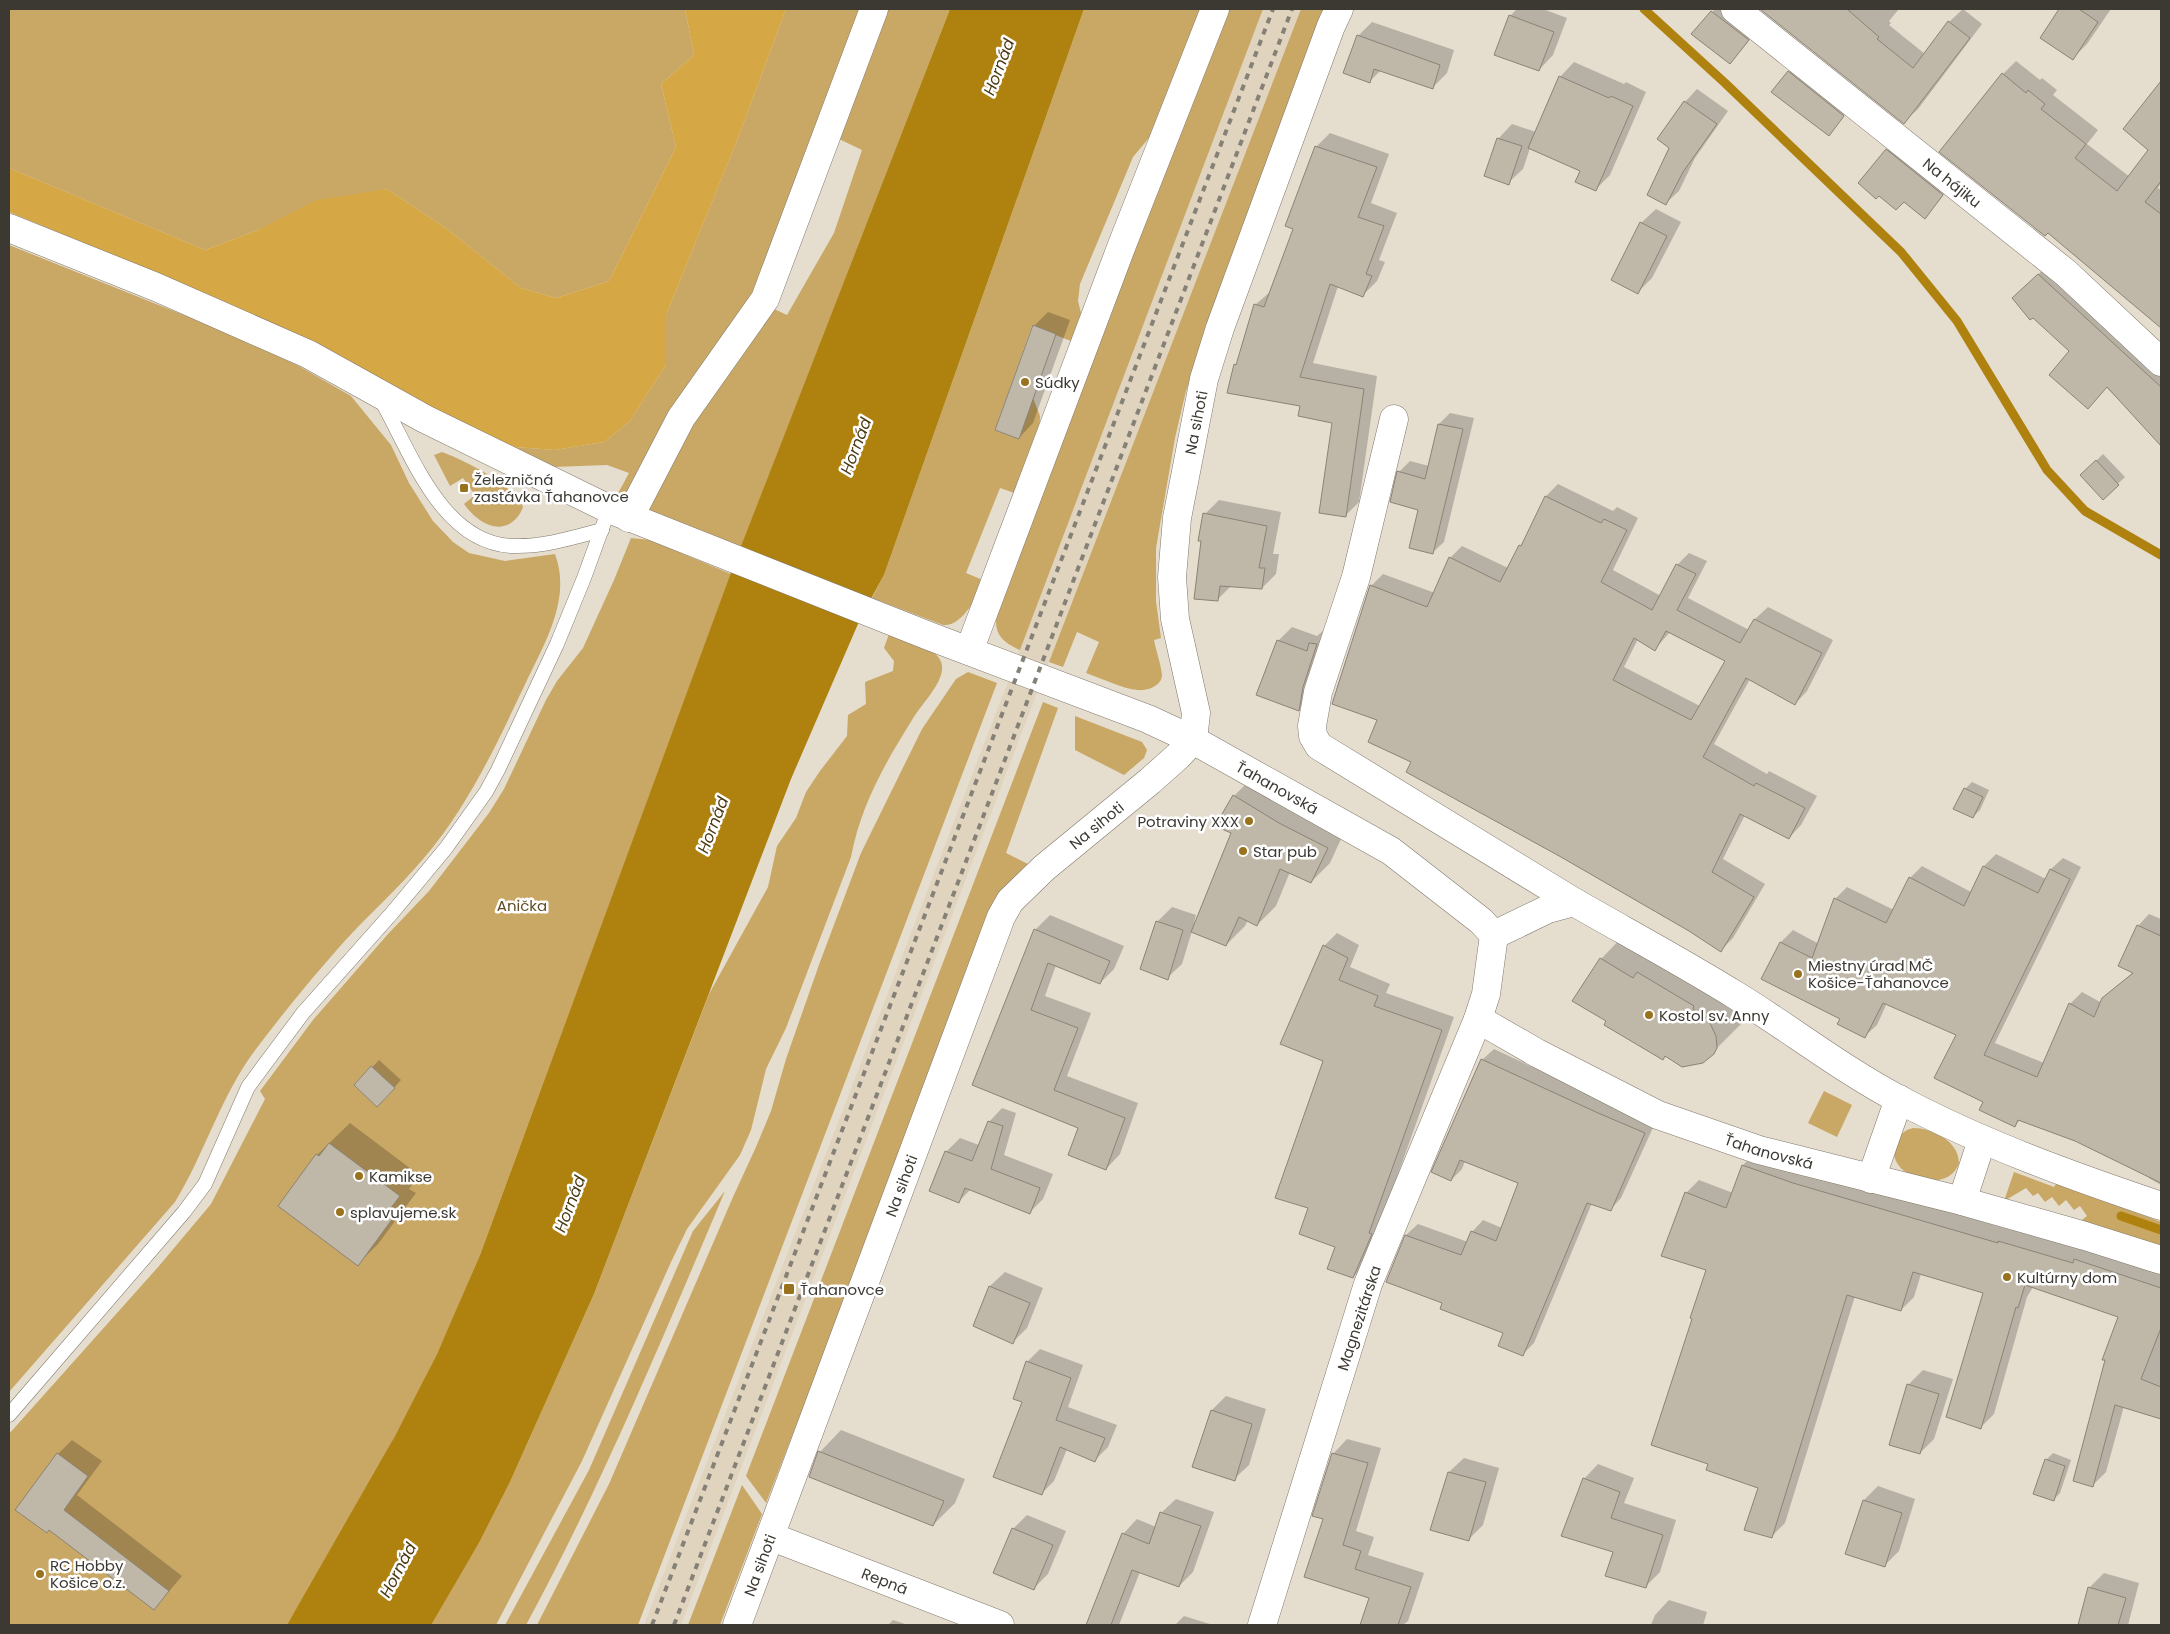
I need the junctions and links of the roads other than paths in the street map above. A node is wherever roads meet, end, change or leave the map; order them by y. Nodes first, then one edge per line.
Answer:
1 (874, 9) edge
2 (1214, 9) edge
3 (1339, 9) edge
4 (1735, 9) edge
5 (9, 228) edge
6 (2161, 362) edge
7 (377, 393) junction
8 (1394, 419) dead end
9 (613, 519) junction
10 (969, 651) junction
11 (1193, 740) junction
12 (1574, 902) junction
13 (1494, 935) junction
14 (1478, 1019) junction
15 (1899, 1100) junction
16 (1982, 1140) junction
17 (1871, 1179) junction
18 (1962, 1201) junction
19 (2161, 1206) edge
20 (2161, 1260) edge
21 (9, 1415) edge
22 (772, 1537) junction
23 (737, 1625) edge
24 (1000, 1625) edge
25 (1262, 1625) edge

1 - 9 street
2 - 10 street
3 - 11 street, Na sihoti
4 - 6 street, Na hájiku
5 - 7 street, Ťahanovská
7 - 9 street, Ťahanovská
7 - 9 lane
8 - 12 street
9 - 10 street, Ťahanovská
9 - 21 lane
10 - 11 street, Ťahanovská
11 - 13 street, Ťahanovská
11 - 22 street, Na sihoti
12 - 13 street
12 - 15 street
13 - 14 street
14 - 17 street, Ťahanovská
14 - 25 street, Magnezitárska
15 - 16 street
15 - 17 street
16 - 18 street
16 - 19 street
17 - 18 street, Ťahanovská
18 - 20 street, Ťahanovská
22 - 23 street, Na sihoti
22 - 24 street, Repná

